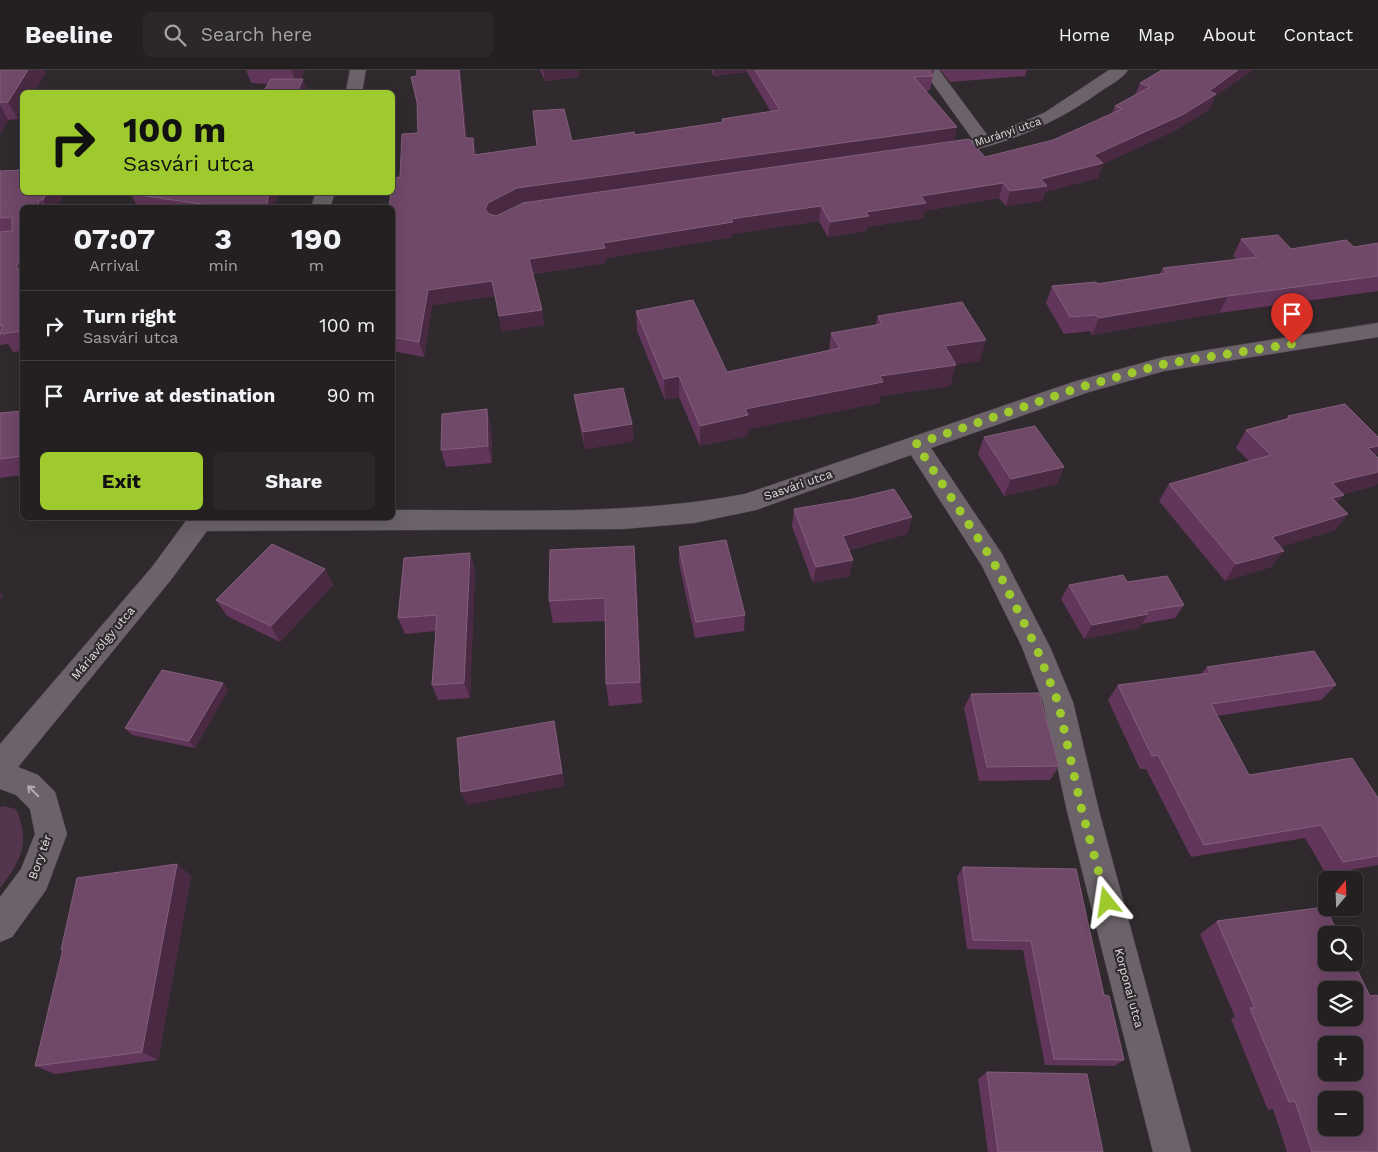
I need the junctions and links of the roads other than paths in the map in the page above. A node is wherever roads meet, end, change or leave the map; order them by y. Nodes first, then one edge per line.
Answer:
1 (358, 70) edge
2 (931, 70) edge
3 (1120, 70) edge
4 (354, 90) edge
5 (983, 142) junction
6 (918, 155) edge
7 (1378, 330) edge
8 (916, 444) junction
9 (395, 519) edge
10 (200, 520) edge
11 (0, 766) edge
12 (0, 775) edge
13 (0, 925) edge
14 (1172, 1152) edge

1 - 4 street
2 - 5 street
3 - 5 street, Murányi utca
5 - 6 street, Murányi utca
7 - 8 street, Sasvári utca
8 - 9 street, Sasvári utca
8 - 14 street, Korponai utca
10 - 11 street, Máriavölgy utca
13 -> 12 street, Bory tér

